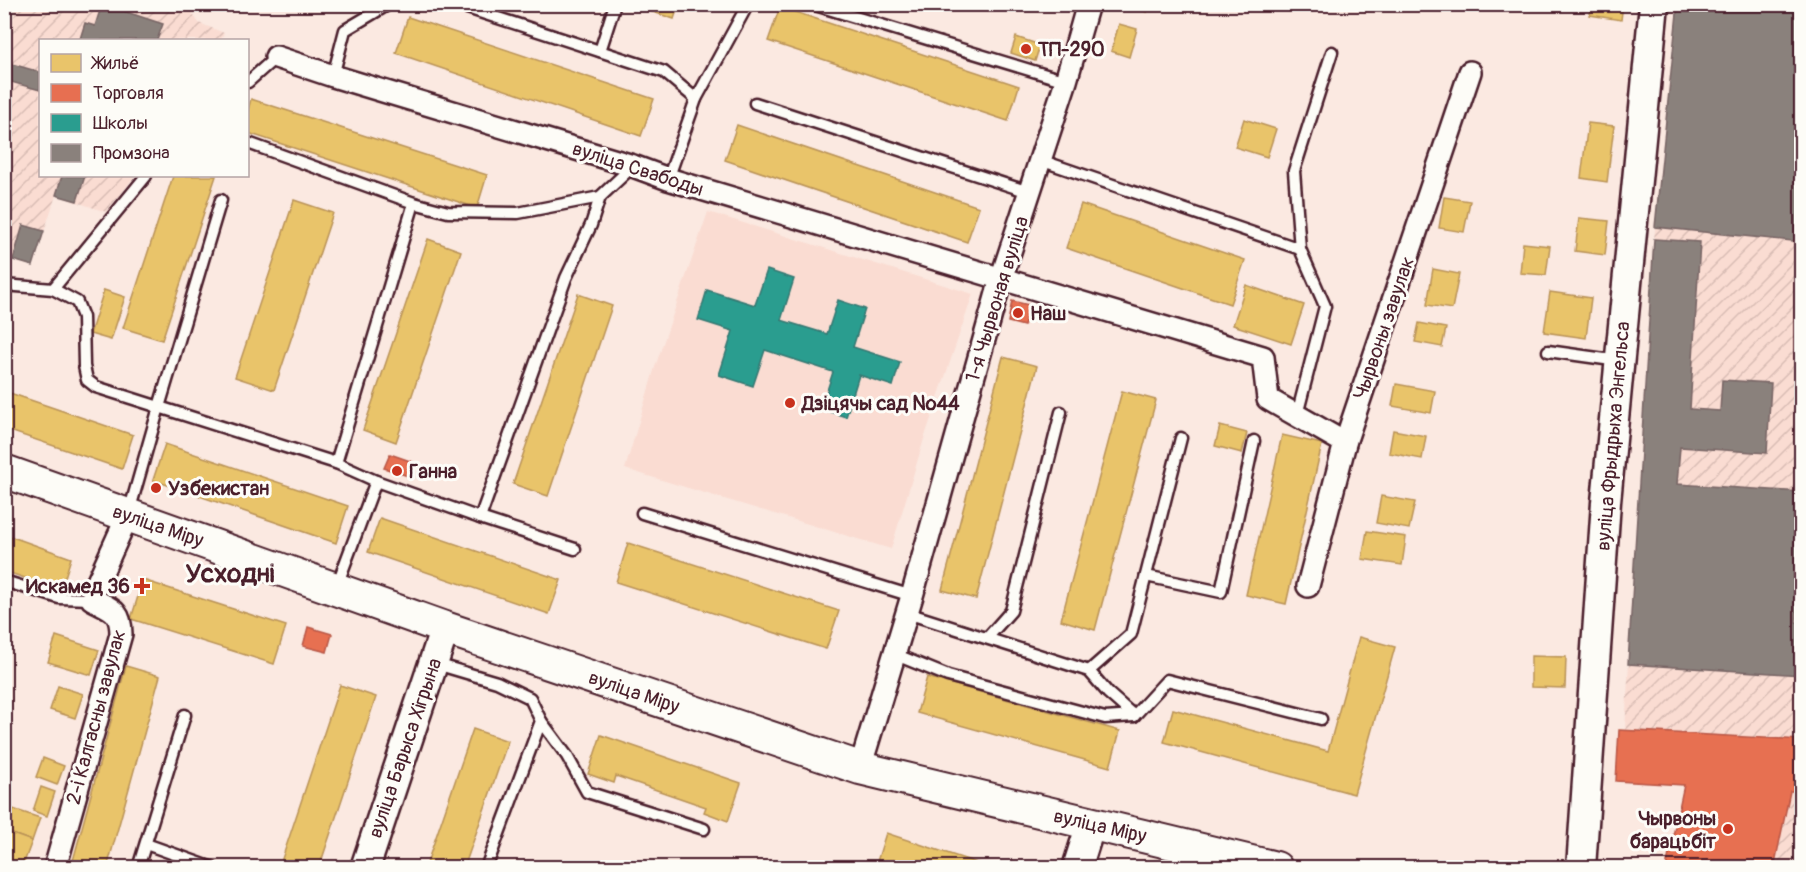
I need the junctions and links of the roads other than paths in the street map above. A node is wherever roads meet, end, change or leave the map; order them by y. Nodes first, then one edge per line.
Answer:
1 (389, 4) edge
2 (455, 4) edge
3 (615, 4) edge
4 (748, 4) edge
5 (812, 4) edge
6 (1088, 4) edge
7 (1654, 4) edge
8 (478, 8) edge
9 (600, 51) junction
10 (1332, 52) dead end
11 (276, 57) joint
12 (1470, 72) dead end
13 (333, 76) junction
14 (249, 81) edge
15 (1066, 81) junction
16 (696, 99) junction
17 (755, 103) dead end
18 (249, 143) edge
19 (1040, 160) junction
20 (633, 166) junction
21 (145, 177) edge
22 (668, 179) junction
23 (1029, 192) junction
24 (600, 196) junction
25 (221, 200) dead end
26 (414, 203) junction
27 (1300, 249) junction
28 (1001, 279) junction
29 (4, 285) edge
30 (53, 289) junction
31 (1548, 351) dead end
32 (1619, 361) junction
33 (159, 407) junction
34 (1061, 412) dead end
35 (1297, 415) junction
36 (1181, 438) dead end
37 (1254, 441) dead end
38 (1345, 444) junction
39 (336, 463) junction
40 (4, 471) edge
41 (376, 481) junction
42 (642, 513) dead end
43 (128, 515) junction
44 (480, 518) junction
45 (575, 549) dead end
46 (1146, 576) junction
47 (4, 580) edge
48 (1308, 586) dead end
49 (336, 588) junction
50 (92, 599) junction
51 (909, 605) junction
52 (445, 628) junction
53 (987, 638) junction
54 (894, 654) junction
55 (433, 663) junction
56 (1089, 671) junction
57 (185, 715) dead end
58 (1134, 716) junction
59 (1321, 719) dead end
60 (541, 721) junction
61 (860, 768) junction
62 (1091, 824) junction
63 (704, 829) dead end
64 (146, 844) junction
65 (55, 867) edge
66 (138, 867) edge
67 (213, 867) edge
68 (365, 867) edge
69 (486, 867) edge
70 (1077, 867) edge
71 (1276, 867) edge
72 (1581, 867) edge

1 - 13 lane
2 - 8 lane
3 - 9 lane
4 - 16 lane
5 - 15 lane
6 - 15 street, 1-я Чырвоная вуліца
7 - 32 street, вуліца Фрыдрыха Энгельса
8 - 9 lane
9 - 16 lane
10 - 27 lane
11 - 13 street, вуліца Свабоды
11 - 14 lane
12 - 38 street, Чырвоны завулак
13 - 20 street, вуліца Свабоды
15 - 19 street, 1-я Чырвоная вуліца
16 - 22 lane
17 - 23 lane
18 - 26 lane
19 - 23 street, 1-я Чырвоная вуліца
19 - 27 lane
20 - 22 street, вуліца Свабоды
20 - 24 lane
21 - 30 lane
22 - 28 street, вуліца Свабоды
23 - 28 street, 1-я Чырвоная вуліца
24 - 26 lane
24 - 44 lane
25 - 33 lane
26 - 39 lane
27 - 35 lane
28 - 35 street, вуліца Свабоды
28 - 51 street, 1-я Чырвоная вуліца
29 - 30 lane
30 - 33 lane
31 - 32 lane
32 - 72 street, вуліца Фрыдрыха Энгельса
33 - 39 lane
33 - 43 lane
34 - 53 lane
35 - 38 street
36 - 46 lane
37 - 46 lane
38 - 48 street, Чырвоны завулак
39 - 41 lane
40 - 43 main road, вуліца Міру
41 - 44 lane
41 - 49 lane
42 - 51 lane
43 - 49 main road, вуліца Міру
43 - 50 street
44 - 45 lane
46 - 56 lane
47 - 50 lane
49 - 52 main road, вуліца Міру
50 - 65 street, 2-і Калгасны завулак
51 - 53 lane
51 - 54 street, 1-я Чырвоная вуліца
52 - 55 street, вуліца Барыса Хігрына
52 - 61 main road, вуліца Міру
53 - 56 lane
54 - 58 lane
54 - 61 street, 1-я Чырвоная вуліца
55 - 60 lane
55 - 68 street, вуліца Барыса Хігрына
56 - 58 lane
57 - 64 lane
58 - 59 lane
60 - 63 lane
60 - 69 lane
61 - 62 main road, вуліца Міру
62 - 70 street
62 - 71 main road, вуліца Міру
64 - 66 lane
64 - 67 lane

